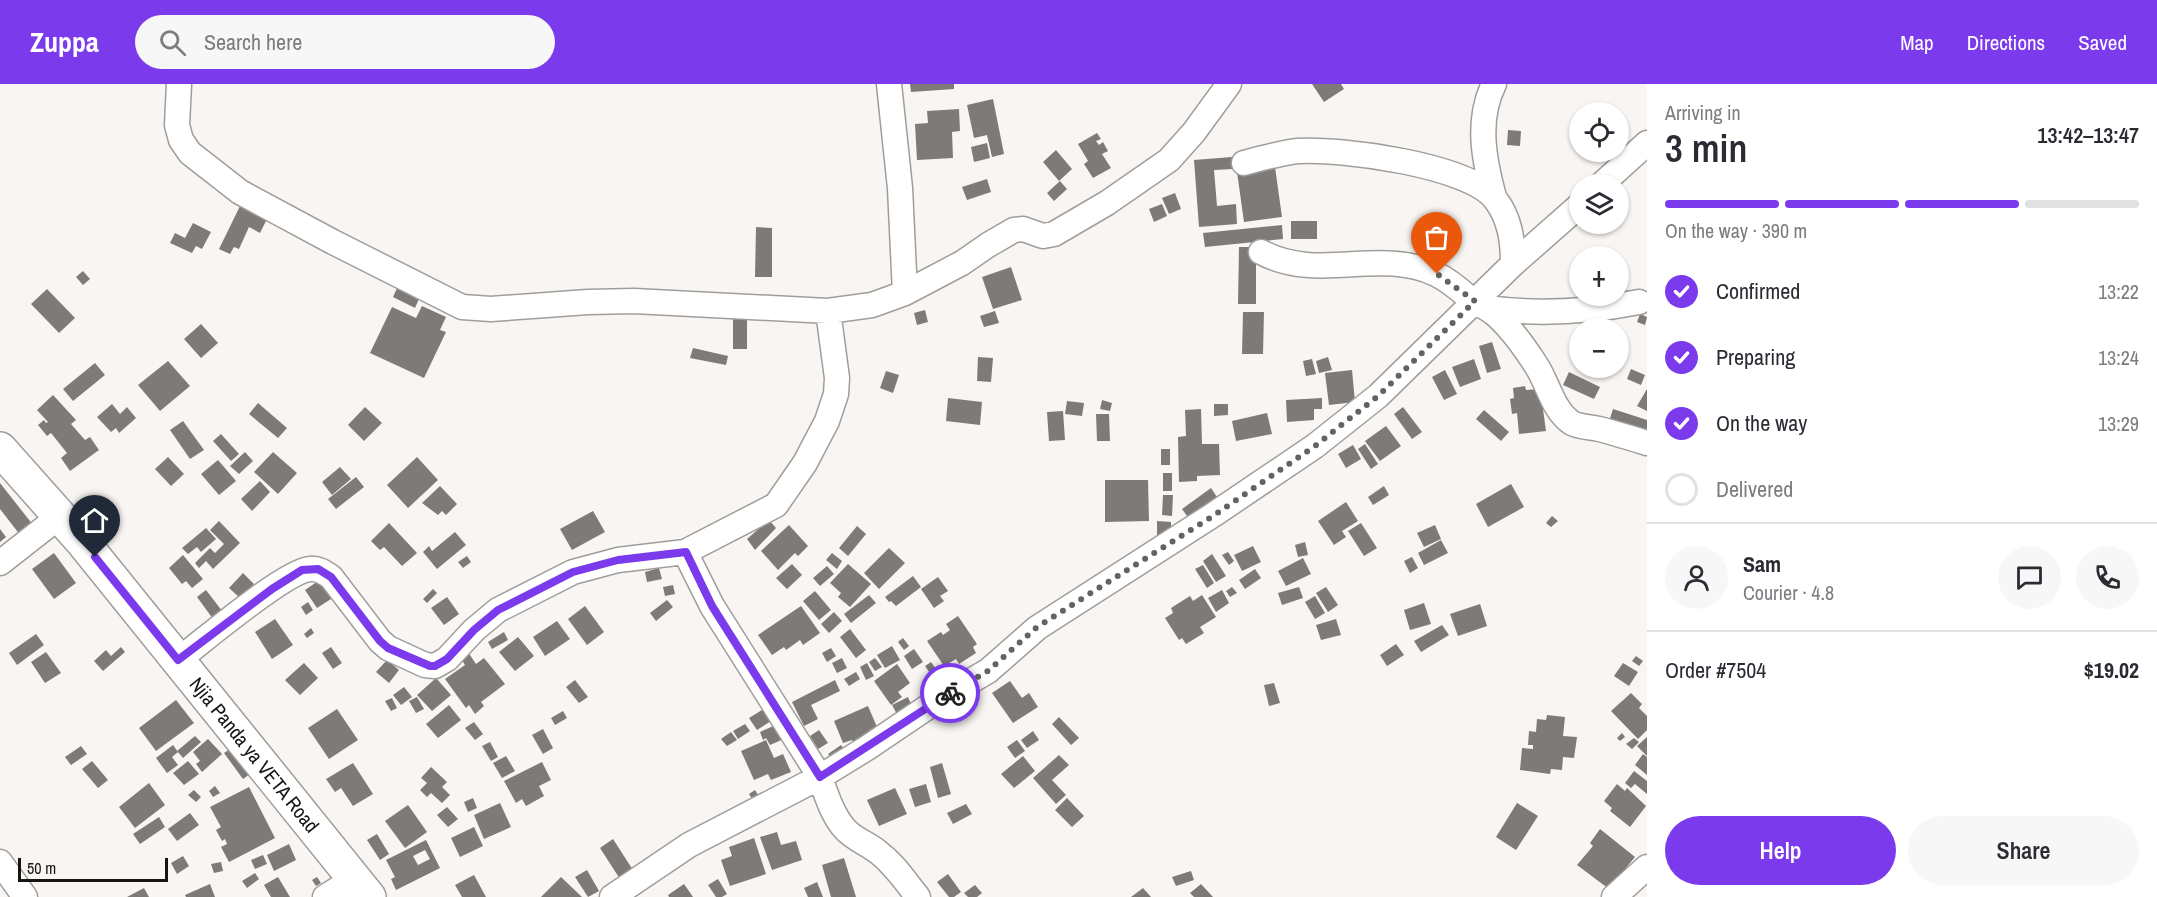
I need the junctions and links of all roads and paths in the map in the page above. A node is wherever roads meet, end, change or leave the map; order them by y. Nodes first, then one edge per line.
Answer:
1 (179, 84) edge
2 (889, 84) edge
3 (1229, 84) edge
4 (1494, 84) edge
5 (1643, 155) edge
6 (1244, 163) dead end
7 (1616, 174) edge
8 (1494, 197) junction
9 (1569, 215) edge
10 (1261, 252) dead end
11 (1513, 264) junction
12 (904, 293) junction
13 (1639, 302) dead end
14 (1481, 305) junction
15 (828, 311) junction
16 (1647, 443) edge
17 (0, 449) edge
18 (60, 516) junction
19 (686, 552) junction
20 (0, 563) edge
21 (178, 660) junction
22 (820, 777) junction
23 (0, 862) edge
24 (1647, 867) edge
25 (361, 888) edge
26 (25, 897) edge
27 (325, 897) edge
28 (612, 897) edge
29 (918, 897) edge
30 (1614, 897) edge

1 - 15 street
2 - 12 street
3 - 12 street
4 - 8 street
5 - 7 street
6 - 8 street
8 - 11 street
9 - 11 street
10 - 14 street
11 - 14 street
12 - 15 street
13 - 14 street
14 - 16 street
14 - 22 street
15 - 19 street
17 - 18 street, Njia Panda ya VETA Road
18 - 20 street
18 - 21 street, Njia Panda ya VETA Road
19 - 21 street
19 - 22 street
21 - 25 street, Njia Panda ya VETA Road
22 - 28 street
22 - 29 street
23 - 26 street
24 - 30 street
25 - 27 street

